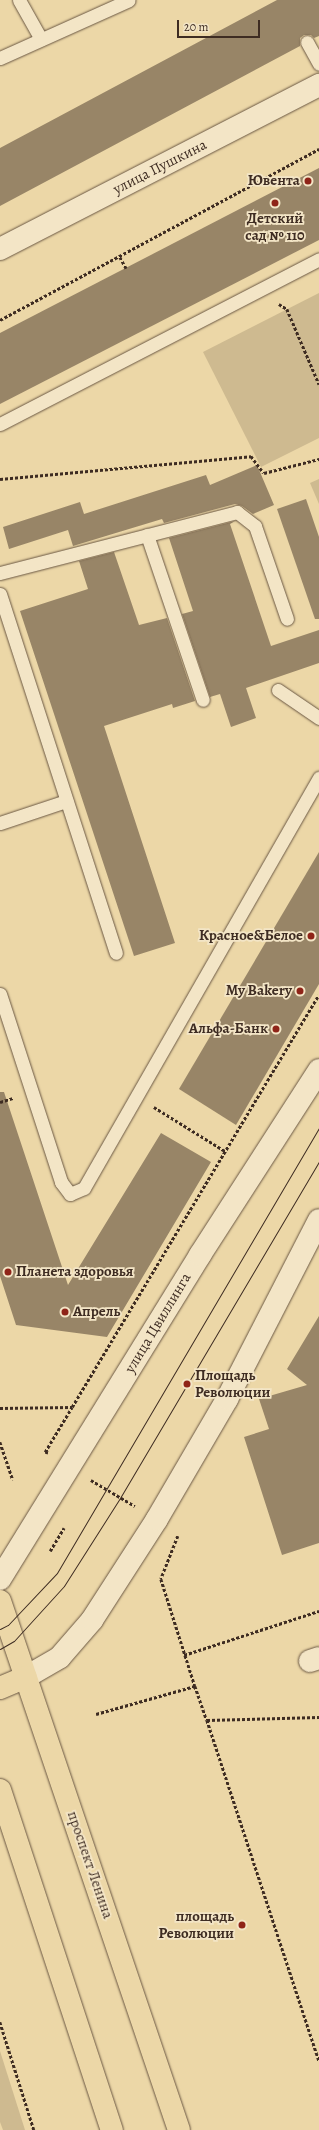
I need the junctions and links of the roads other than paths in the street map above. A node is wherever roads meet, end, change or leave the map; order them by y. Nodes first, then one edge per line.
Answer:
1 (19, 0) edge
2 (129, 0) edge
3 (41, 39) junction
4 (307, 42) dead end
5 (0, 58) edge
6 (319, 64) edge
7 (319, 85) edge
8 (0, 249) edge
9 (319, 259) edge
10 (0, 424) edge
11 (147, 535) junction
12 (0, 573) edge
13 (0, 594) edge
14 (287, 619) dead end
15 (278, 690) dead end
16 (203, 700) dead end
17 (319, 718) edge
18 (319, 777) edge
19 (66, 801) junction
20 (0, 823) edge
21 (116, 953) dead end
22 (0, 994) edge
23 (319, 1070) edge
24 (319, 1220) edge
25 (0, 1579) edge
26 (0, 1601) edge
27 (26, 1677) junction
28 (0, 1688) edge
29 (0, 1790) edge
30 (112, 2130) edge
31 (179, 2130) edge

1 - 3 lane
2 - 3 lane
3 - 5 lane
4 - 6 lane
7 - 8 main road, улица Пушкина
9 - 10 lane
11 - 12 lane
11 - 14 lane
11 - 16 lane
13 - 19 lane
15 - 17 lane
18 - 22 lane
19 - 20 lane
19 - 21 lane
23 - 25 main road, улица Цвиллинга
24 - 27 main road
26 - 27 main road, проспект Ленина
27 - 28 main road
27 - 31 main road, проспект Ленина
29 - 30 main road

